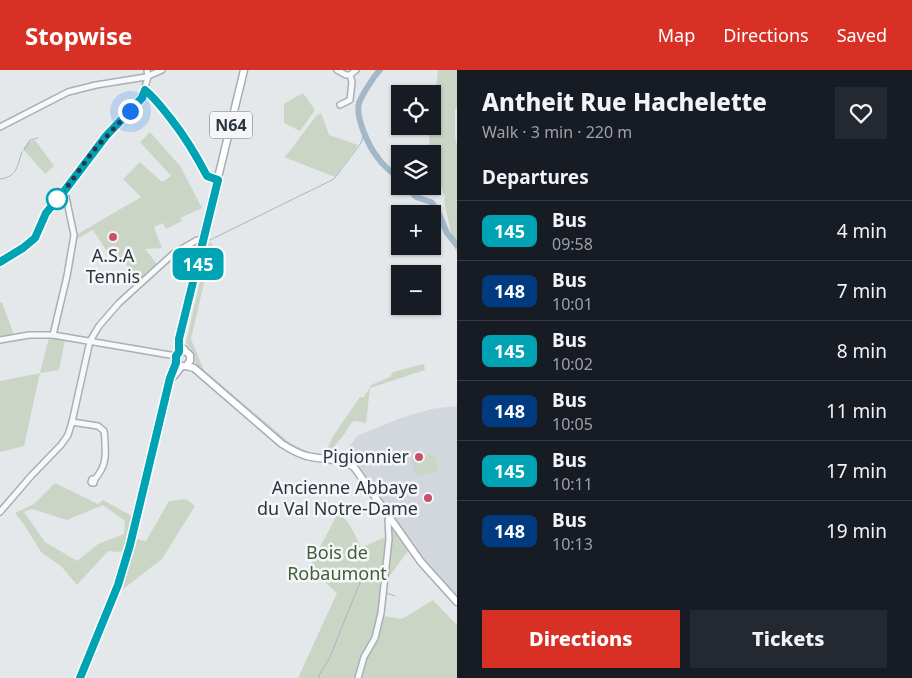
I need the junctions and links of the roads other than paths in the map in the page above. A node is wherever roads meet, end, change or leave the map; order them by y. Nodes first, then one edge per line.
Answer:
1 (147, 70) edge
2 (162, 70) edge
3 (244, 70) edge
4 (337, 70) edge
5 (356, 70) edge
6 (350, 75) junction
7 (148, 76) junction
8 (145, 90) junction
9 (340, 106) dead end
10 (0, 126) edge
11 (218, 180) junction
12 (62, 194) junction
13 (203, 240) junction
14 (0, 262) edge
15 (53, 335) junction
16 (0, 340) edge
17 (90, 341) junction
18 (182, 359) junction
19 (72, 422) junction
20 (95, 479) dead end
21 (0, 512) edge
22 (390, 516) junction
23 (457, 602) edge
24 (80, 678) edge
25 (358, 678) edge

1 - 7 street
2 - 7 street
3 - 11 main road, N64
4 - 6 street
5 - 6 street
6 - 9 street
7 - 8 street
7 - 10 street
8 - 11 street
8 - 12 street
11 - 13 main road, N64
12 - 14 street
12 - 15 street
13 - 17 street
13 - 18 main road, N64
15 - 16 street
15 - 17 street
17 - 18 street
17 - 19 street
18 - 22 main road
18 - 24 main road, N64
19 - 20 street
19 - 21 street
22 - 23 main road
22 - 25 street

